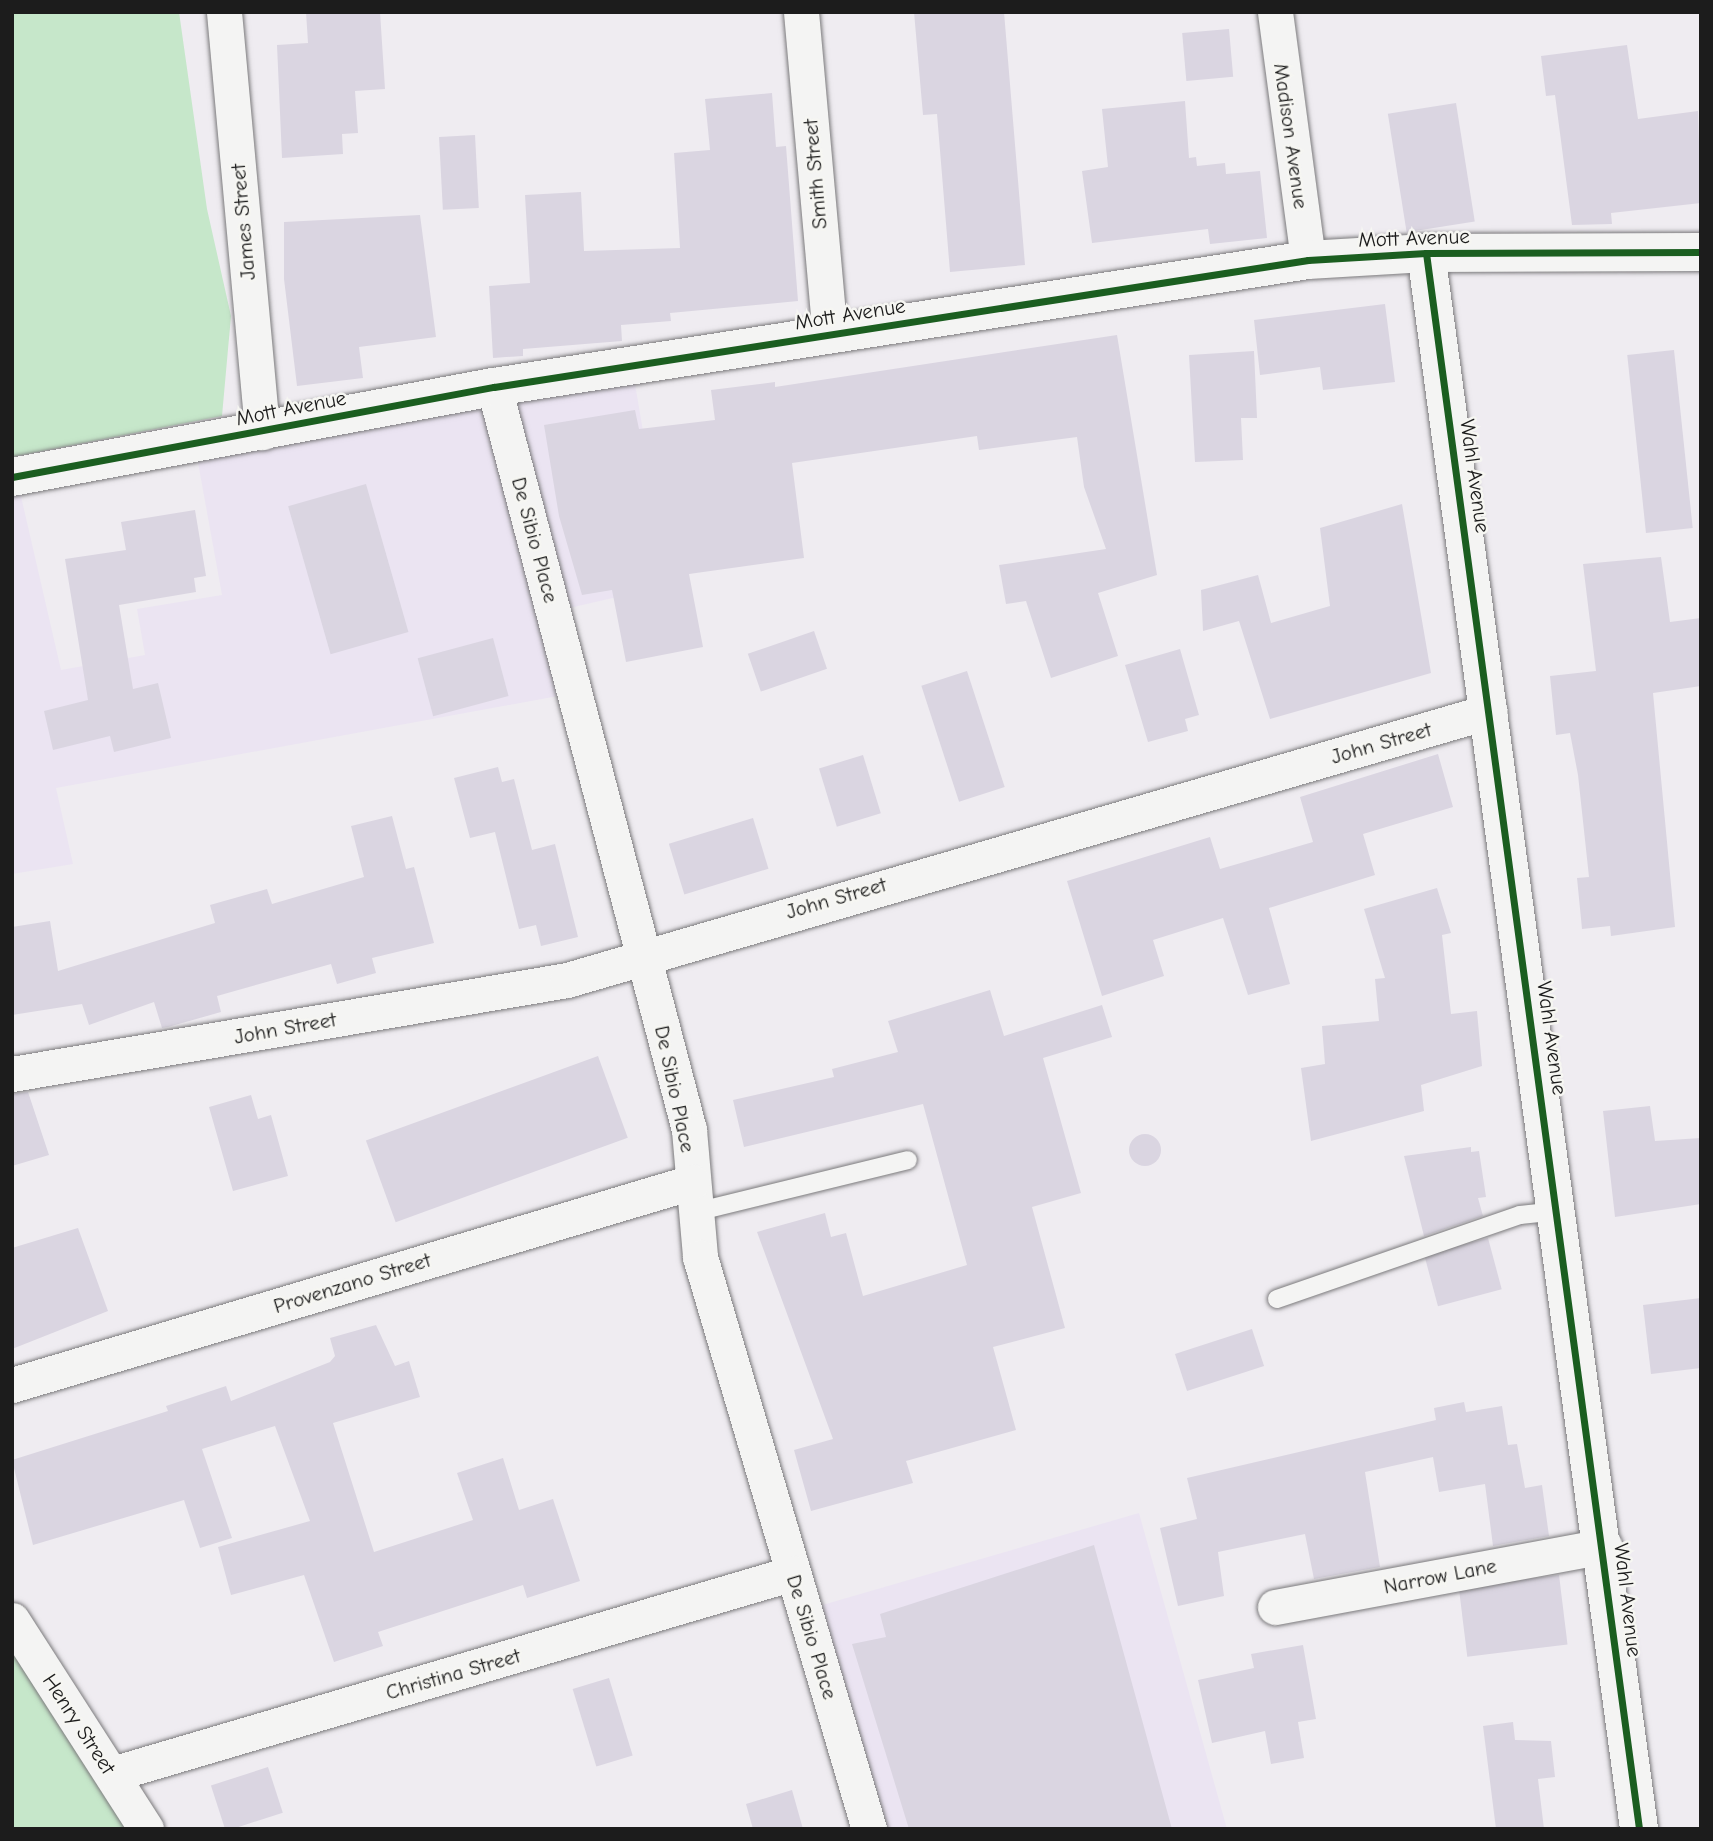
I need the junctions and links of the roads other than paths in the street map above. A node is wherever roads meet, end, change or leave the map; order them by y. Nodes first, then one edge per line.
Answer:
1 (224, 12) edge
2 (801, 12) edge
3 (1275, 12) edge
4 (1701, 252) edge
5 (1426, 253) junction
6 (1308, 260) junction
7 (830, 335) junction
8 (494, 387) junction
9 (262, 432) junction
10 (12, 477) edge
11 (1490, 712) junction
12 (644, 953) junction
13 (12, 1073) edge
14 (908, 1160) dead end
15 (694, 1197) junction
16 (1558, 1211) junction
17 (1277, 1299) dead end
18 (12, 1385) edge
19 (1604, 1546) junction
20 (793, 1573) junction
21 (1275, 1607) dead end
22 (12, 1620) edge
23 (112, 1774) junction
24 (146, 1829) edge
25 (869, 1829) edge
26 (1639, 1829) edge

1 - 9 street, James Street
2 - 7 street, Smith Street
3 - 6 street, Madison Avenue
4 - 5 street, Mott Avenue
5 - 6 street, Mott Avenue
5 - 11 street, Wahl Avenue
6 - 7 street, Mott Avenue
7 - 8 street, Mott Avenue
8 - 9 street, Mott Avenue
8 - 12 street, De Sibio Place
9 - 10 street, Mott Avenue
11 - 12 street, John Street
11 - 16 street, Wahl Avenue
12 - 13 street, John Street
12 - 15 street, De Sibio Place
14 - 15 lane
15 - 18 street, Provenzano Street
15 - 20 street, De Sibio Place
16 - 17 lane
16 - 19 street, Wahl Avenue
19 - 21 street, Narrow Lane
19 - 26 street, Wahl Avenue
20 - 23 street, Christina Street
20 - 25 street, De Sibio Place
22 - 23 street, Henry Street
23 - 24 street, Henry Street

